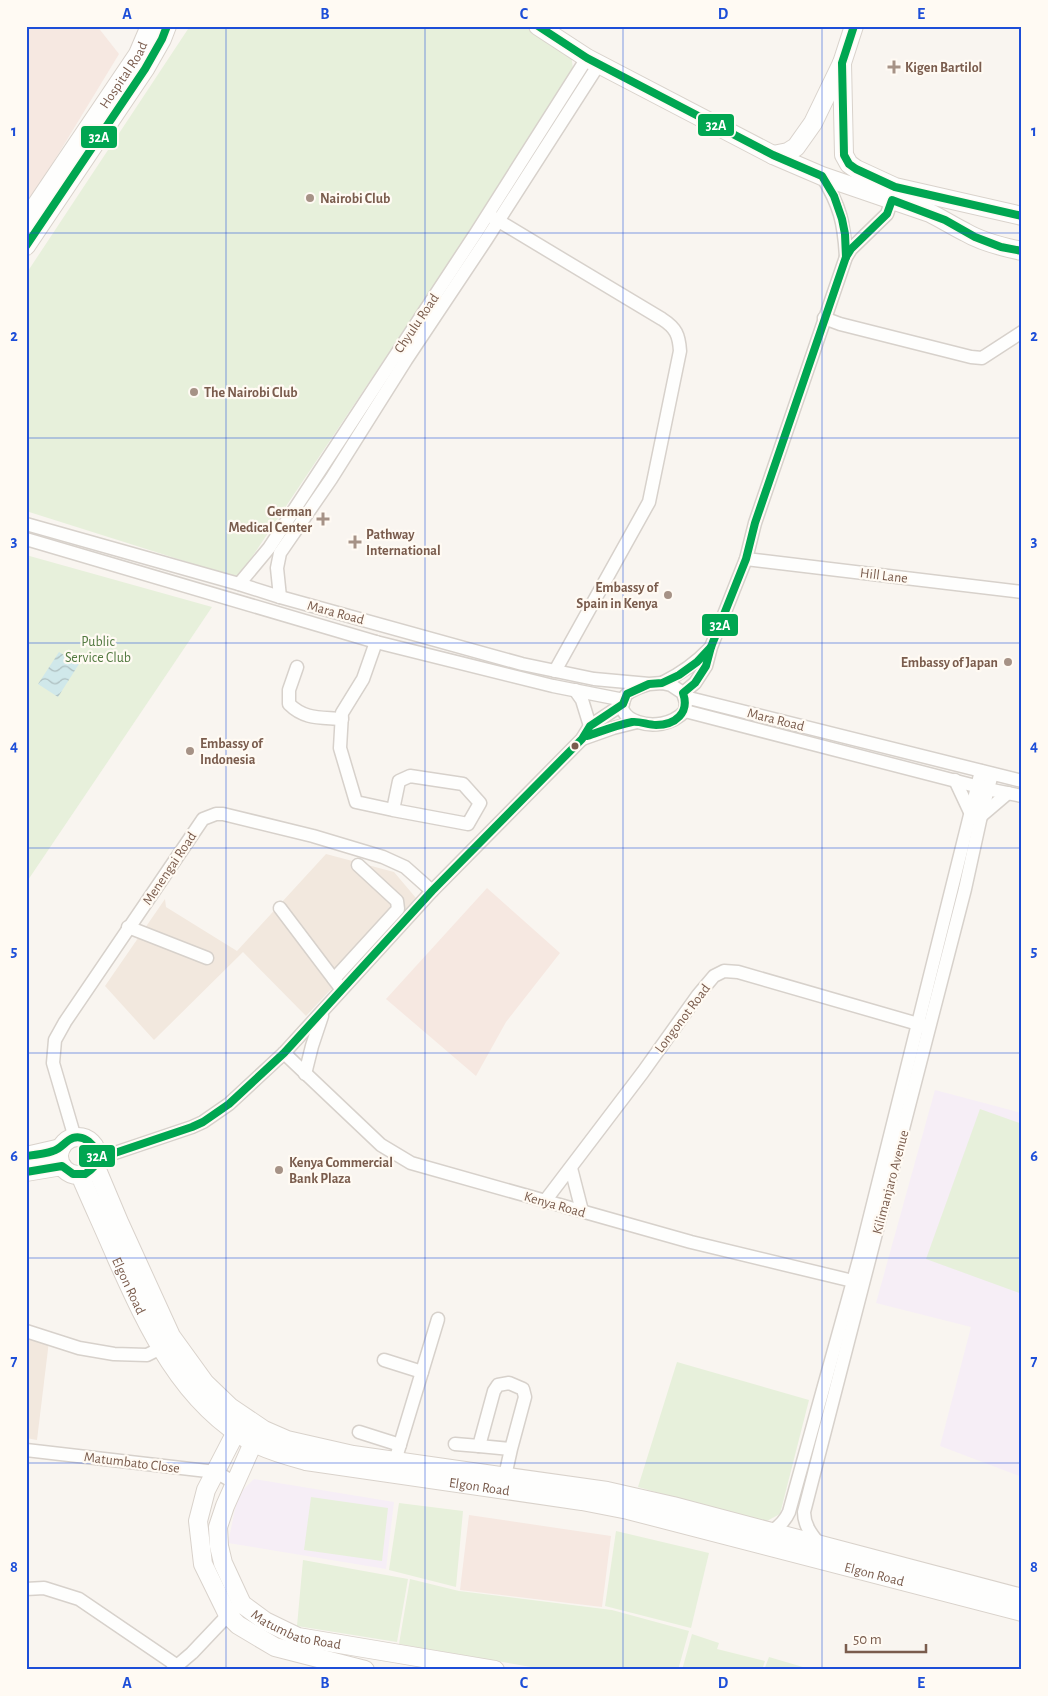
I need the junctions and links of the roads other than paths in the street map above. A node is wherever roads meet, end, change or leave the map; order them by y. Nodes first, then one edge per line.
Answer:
1 (150, 26) edge
2 (167, 26) edge
3 (538, 26) edge
4 (854, 26) edge
5 (593, 61) junction
6 (842, 63) junction
7 (773, 155) junction
8 (822, 176) junction
9 (894, 193) junction
10 (1022, 216) edge
11 (493, 218) junction
12 (26, 220) edge
13 (26, 246) edge
14 (1022, 251) edge
15 (846, 257) junction
16 (824, 318) junction
17 (1022, 332) edge
18 (26, 524) edge
19 (26, 538) edge
20 (746, 559) junction
21 (239, 584) junction
22 (1022, 592) edge
23 (280, 597) junction
24 (376, 642) junction
25 (711, 647) junction
26 (296, 667) dead end
27 (556, 671) junction
28 (655, 684) junction
29 (575, 690) junction
30 (684, 695) junction
31 (623, 702) junction
32 (685, 711) junction
33 (342, 718) junction
34 (637, 722) junction
35 (590, 726) junction
36 (582, 739) junction
37 (868, 742) junction
38 (865, 757) junction
39 (987, 772) junction
40 (955, 780) junction
41 (1022, 781) edge
42 (982, 788) junction
43 (1008, 793) junction
44 (1022, 796) edge
45 (393, 810) junction
46 (975, 814) junction
47 (358, 865) dead end
48 (432, 891) junction
49 (280, 908) dead end
50 (128, 927) junction
51 (207, 958) dead end
52 (334, 979) junction
53 (342, 990) junction
54 (323, 1011) junction
55 (924, 1026) junction
56 (284, 1053) junction
57 (305, 1074) junction
58 (68, 1143) junction
59 (26, 1156) edge
60 (96, 1162) junction
61 (62, 1166) junction
62 (571, 1168) junction
63 (26, 1172) edge
64 (80, 1176) junction
65 (545, 1201) junction
66 (582, 1212) junction
67 (858, 1282) junction
68 (438, 1319) dead end
69 (26, 1331) edge
70 (161, 1348) junction
71 (384, 1360) dead end
72 (422, 1372) junction
73 (236, 1432) junction
74 (359, 1432) dead end
75 (253, 1442) junction
76 (455, 1444) dead end
77 (479, 1446) junction
78 (511, 1449) junction
79 (26, 1450) edge
80 (398, 1453) junction
81 (216, 1472) junction
82 (505, 1476) junction
83 (235, 1483) junction
84 (771, 1532) junction
85 (819, 1544) junction
86 (26, 1589) edge
87 (1022, 1598) edge
88 (242, 1604) junction
89 (1022, 1612) edge
90 (228, 1615) junction
91 (333, 1642) junction
92 (369, 1648) junction
93 (331, 1661) junction
94 (174, 1667) edge
95 (471, 1668) edge
96 (365, 1670) edge
97 (495, 1670) edge

1 - 12 street, Hospital Road
2 - 13 street, Hospital Road
3 - 5 street
4 - 6 street
5 - 7 street
5 - 11 street, Chyulu Road
6 - 7 street
6 - 9 street
7 - 8 street
8 - 9 street
8 - 15 street
9 - 10 street
9 - 14 street
9 - 15 street
11 - 21 street, Chyulu Road
11 - 23 street, Chyulu Road
11 - 27 street
15 - 16 street
16 - 17 street
16 - 20 street
18 - 21 street, Mara Road
19 - 24 street, Mara Road
20 - 22 street, Hill Lane
20 - 25 street
21 - 23 street, Mara Road
23 - 27 street, Mara Road
24 - 29 street, Mara Road
24 - 33 street
25 - 28 street
25 - 30 street
26 - 33 street
27 - 28 street, Mara Road
28 - 30 street, Mara Road
28 - 31 street
29 - 31 street, Mara Road
29 - 35 street
30 - 32 street
30 - 37 street, Mara Road
31 - 34 street
31 - 35 street
32 - 34 street
32 - 38 street, Mara Road
33 - 45 street
34 - 36 street
35 - 36 street
36 - 48 street
37 - 38 street
37 - 39 street, Mara Road
38 - 40 street, Mara Road
39 - 41 street, Mara Road
39 - 42 street, Kilimanjaro Avenue
40 - 42 street, Mara Road
40 - 46 street
42 - 43 street, Mara Road
42 - 46 street, Kilimanjaro Avenue
43 - 44 street, Mara Road
43 - 46 street
45 - 45 street
46 - 55 street, Kilimanjaro Avenue
47 - 52 street
48 - 50 street, Menengai Road
48 - 53 street
49 - 52 street
50 - 51 street
50 - 58 street, Menengai Road
52 - 53 street
53 - 54 street
54 - 56 street
54 - 57 street
55 - 62 street, Longonot Road
55 - 67 street, Kilimanjaro Avenue
56 - 57 street, Kenya Road
56 - 60 street
57 - 65 street, Kenya Road
58 - 59 street
58 - 60 street
58 - 61 street
60 - 64 street
60 - 80 street, Elgon Road
61 - 63 street
61 - 64 street
62 - 65 street, Longonot Road
62 - 66 street
64 - 70 street, Elgon Road
65 - 66 street, Kenya Road
66 - 67 street, Kenya Road
67 - 84 street, Kilimanjaro Avenue
67 - 85 street, Kilimanjaro Avenue
68 - 72 street
69 - 70 street
70 - 73 street, Elgon Road
71 - 72 street
72 - 80 street
73 - 75 street, Elgon Road
73 - 81 street, Matumbato Road
74 - 80 street
75 - 83 street, Matumbato Road
75 - 89 street, Elgon Road
76 - 77 street
77 - 78 street
77 - 78 street
78 - 82 street
79 - 81 street, Matumbato Close
80 - 82 street, Elgon Road
81 - 83 street, Matumbato Close
81 - 90 street, Matumbato Road
82 - 84 street, Elgon Road
83 - 88 street, Matumbato Road
84 - 85 street, Elgon Road
85 - 87 street, Elgon Road
86 - 94 street
88 - 90 street
88 - 91 street, Matumbato Road
90 - 93 street, Matumbato Road
90 - 94 street
91 - 92 street, Matumbato Road
91 - 93 street
92 - 95 street, Matumbato Road
92 - 96 street
93 - 96 street, Matumbato Road
95 - 97 street, Matumbato Road

